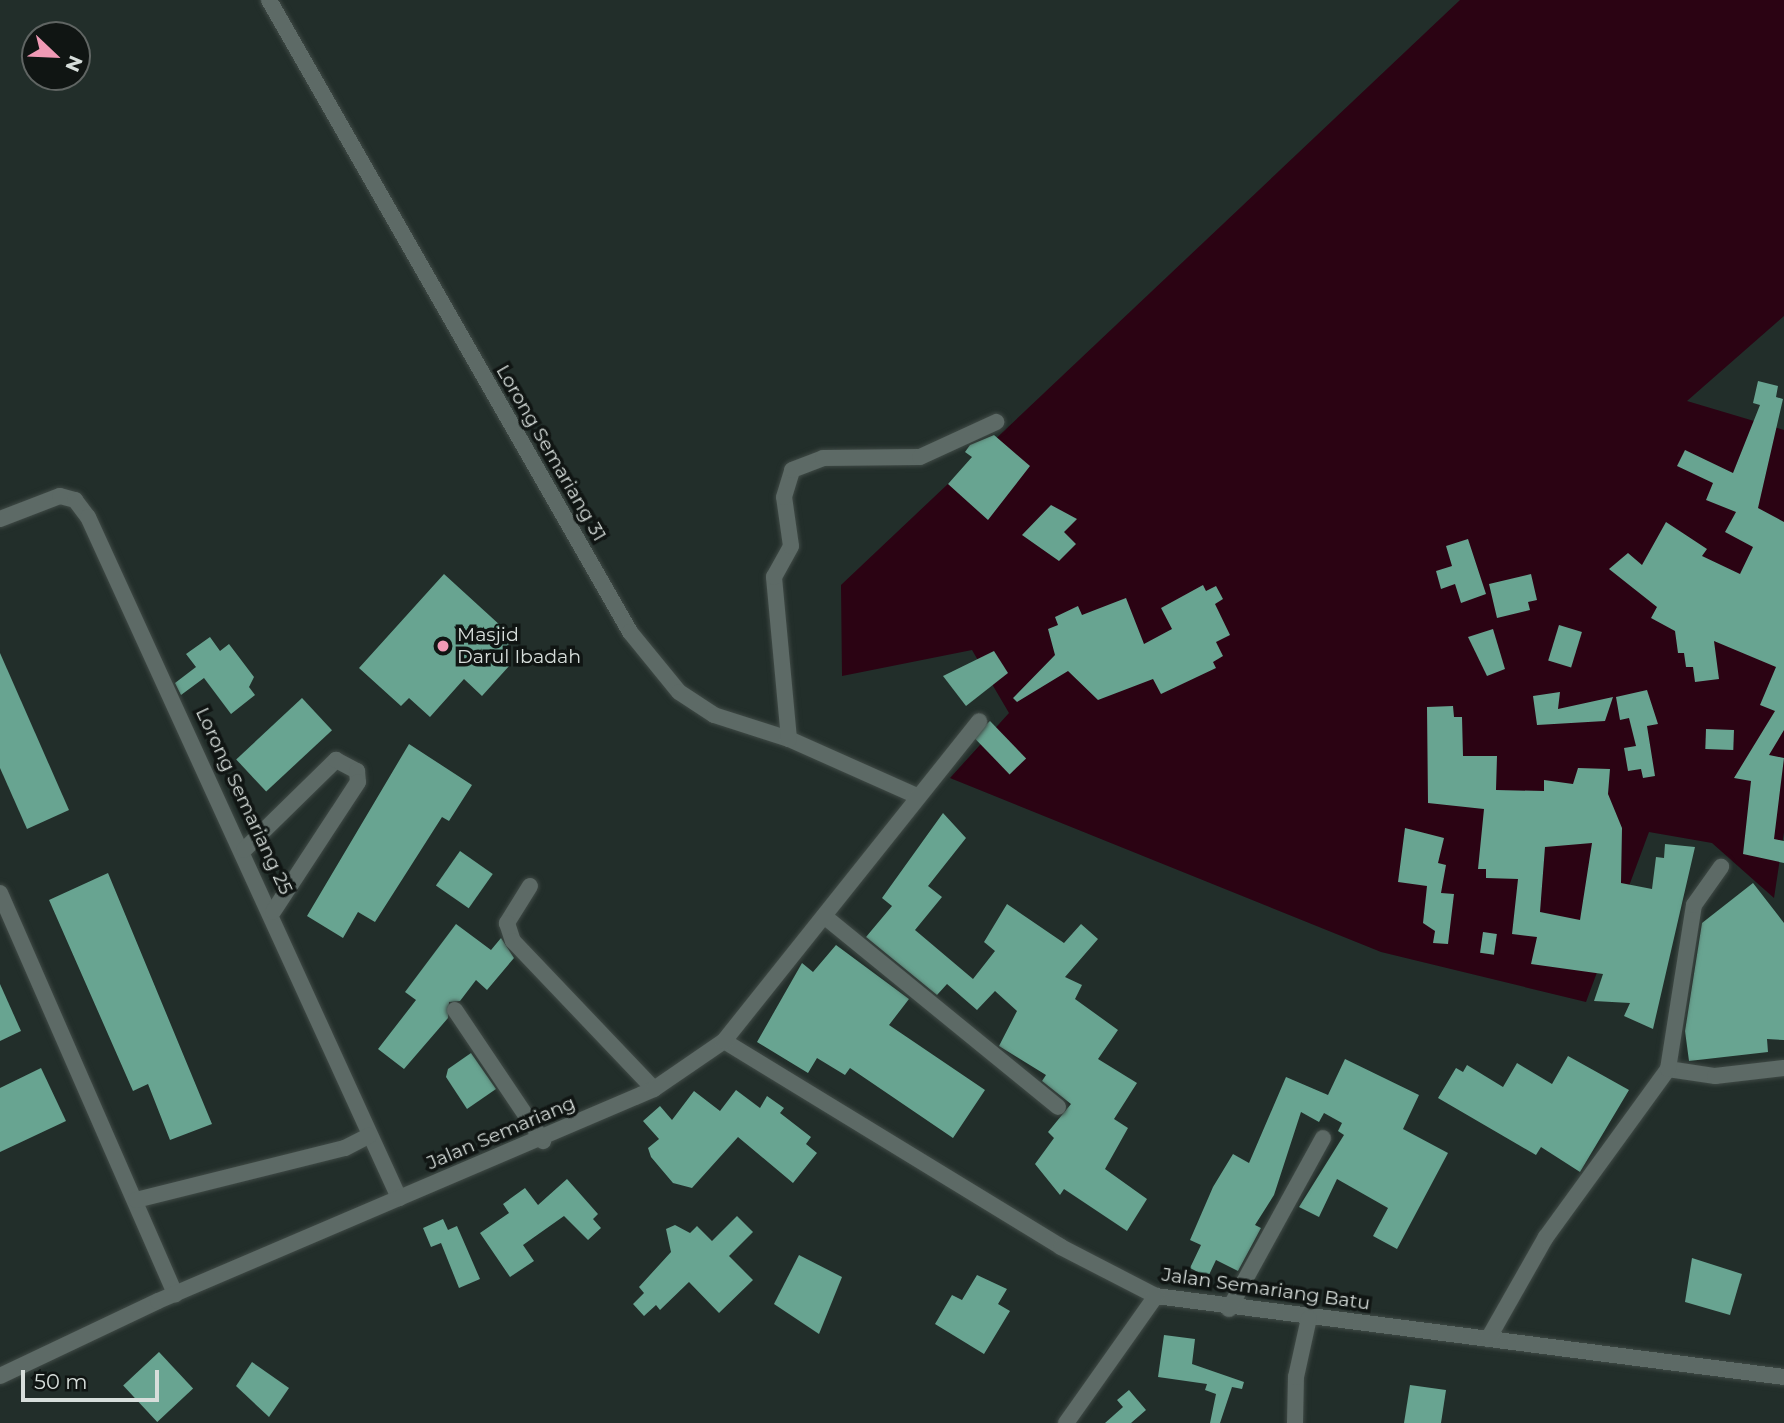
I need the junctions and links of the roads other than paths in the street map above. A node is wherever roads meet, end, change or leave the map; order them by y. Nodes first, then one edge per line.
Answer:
1 (270, 0) edge
2 (996, 422) dead end
3 (0, 519) edge
4 (979, 721) dead end
5 (789, 738) junction
6 (918, 796) junction
7 (244, 850) junction
8 (1721, 867) dead end
9 (530, 886) dead end
10 (0, 893) edge
11 (273, 912) junction
12 (824, 916) junction
13 (455, 1010) dead end
14 (724, 1041) junction
15 (1784, 1068) edge
16 (1668, 1069) junction
17 (654, 1089) junction
18 (1058, 1107) dead end
19 (369, 1136) junction
20 (1323, 1138) dead end
21 (542, 1140) junction
22 (399, 1198) junction
23 (136, 1200) junction
24 (175, 1294) junction
25 (1156, 1296) junction
26 (1230, 1309) junction
27 (1309, 1318) junction
28 (1488, 1339) junction
29 (0, 1376) edge
30 (1784, 1377) edge
31 (1066, 1423) edge
32 (1295, 1423) edge

1 - 5 street, Lorong Semariang 31
2 - 5 street
3 - 7 street, Lorong Semariang 25
4 - 6 street, Jalan Semariang
5 - 6 street, Lorong Semariang 31
6 - 12 street, Jalan Semariang
7 - 11 street, Lorong Semariang 25
7 - 11 street
8 - 16 street
9 - 17 street
10 - 23 street
11 - 19 street, Lorong Semariang 25
12 - 14 street, Jalan Semariang
12 - 18 street
13 - 21 street
14 - 17 street, Jalan Semariang
14 - 25 street, Jalan Semariang Batu
15 - 16 street
16 - 28 street
17 - 21 street, Jalan Semariang
19 - 22 street, Lorong Semariang 25
19 - 23 street
20 - 26 street
21 - 22 street, Jalan Semariang
22 - 24 street, Jalan Semariang
23 - 24 street
24 - 29 street, Jalan Semariang
25 - 26 street, Jalan Semariang Batu
25 - 31 street
26 - 27 street, Jalan Semariang Batu
27 - 28 street, Jalan Semariang Batu
27 - 32 street
28 - 30 street, Jalan Semariang Batu

